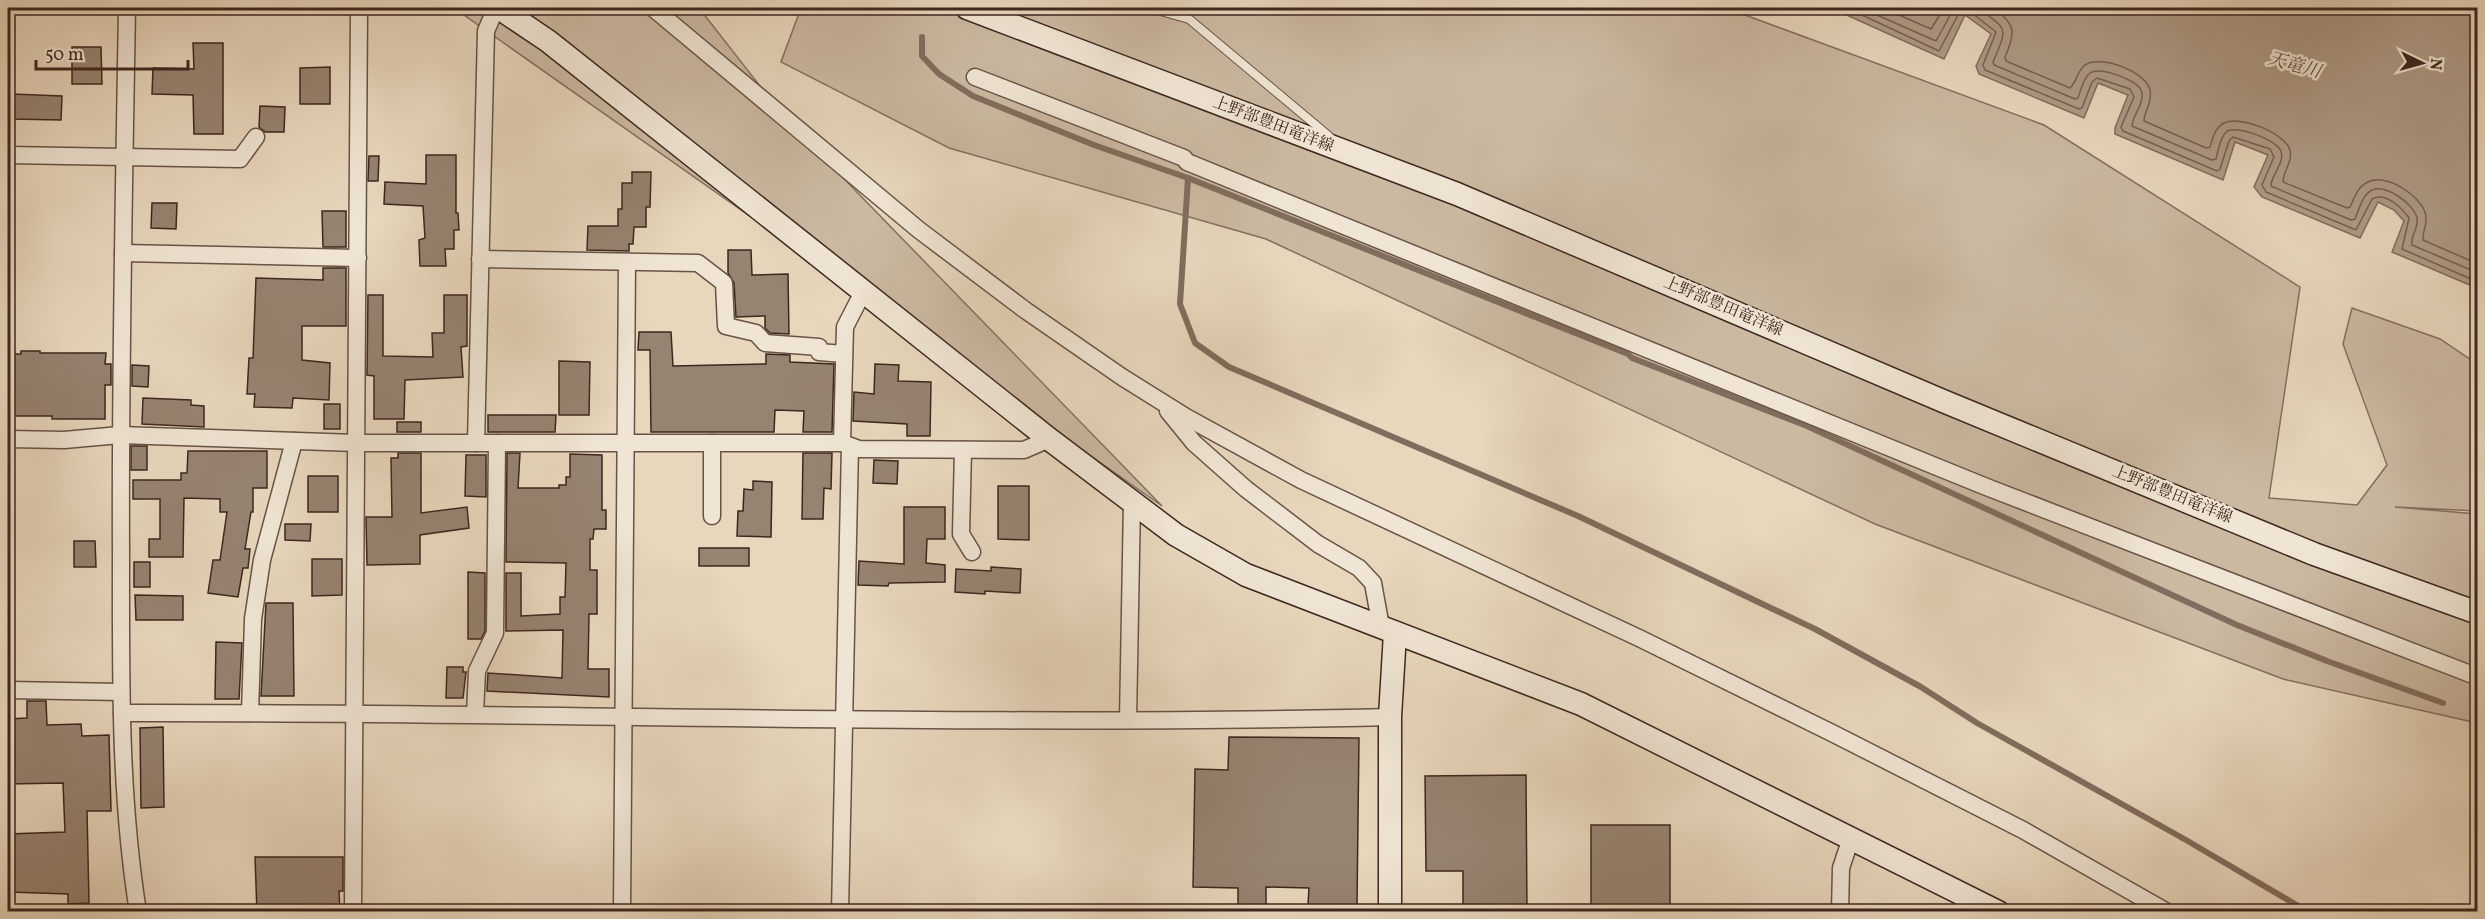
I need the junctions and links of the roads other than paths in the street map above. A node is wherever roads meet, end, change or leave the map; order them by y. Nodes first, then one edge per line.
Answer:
1 (127, 8) edge
2 (359, 8) edge
3 (497, 8) edge
4 (653, 8) edge
5 (967, 8) edge
6 (1150, 8) edge
7 (975, 77) dead end
8 (255, 137) dead end
9 (1351, 154) junction
10 (8, 155) edge
11 (125, 157) junction
12 (123, 253) junction
13 (357, 258) junction
14 (480, 260) junction
15 (627, 262) junction
16 (863, 292) junction
17 (844, 354) junction
18 (1160, 401) junction
19 (120, 435) junction
20 (8, 439) edge
21 (1049, 439) junction
22 (294, 441) junction
23 (625, 442) junction
24 (712, 442) junction
25 (356, 443) junction
26 (476, 443) junction
27 (497, 443) junction
28 (846, 444) junction
29 (963, 450) junction
30 (1132, 501) junction
31 (712, 516) dead end
32 (972, 552) dead end
33 (2478, 613) edge
34 (1388, 630) junction
35 (2478, 677) edge
36 (8, 690) edge
37 (121, 692) junction
38 (250, 712) junction
39 (354, 712) junction
40 (122, 713) junction
41 (475, 714) junction
42 (623, 716) junction
43 (1390, 717) junction
44 (844, 718) junction
45 (1128, 720) junction
46 (1851, 838) junction
47 (138, 912) edge
48 (352, 912) edge
49 (622, 912) edge
50 (840, 912) edge
51 (1390, 912) edge
52 (1840, 912) edge
53 (1998, 912) edge
54 (2167, 912) edge

1 - 11 street
2 - 13 street
3 - 14 street
3 - 16 street
4 - 18 street
5 - 9 street, 上野部豊田竜洋線
6 - 9 lane
7 - 35 street
8 - 11 street
9 - 33 street, 上野部豊田竜洋線
10 - 11 street
11 - 12 street
12 - 13 street
12 - 19 street
13 - 25 street
14 - 15 street
14 - 26 street
15 - 17 street
15 - 23 street
16 - 17 street
16 - 21 street
17 - 28 street
18 - 34 street
18 - 54 street
19 - 20 street
19 - 22 street
19 - 37 street
21 - 29 street
21 - 30 street
22 - 25 street
22 - 38 street
23 - 24 street
23 - 27 street
23 - 42 street
24 - 28 street
24 - 31 street
25 - 26 street
25 - 39 street
26 - 27 street
27 - 41 street
28 - 29 street
28 - 44 street
29 - 32 street
30 - 34 street
30 - 45 street
34 - 43 street
34 - 46 street
36 - 37 street
37 - 40 street
38 - 39 street
38 - 40 street
39 - 41 street
39 - 48 street
40 - 47 street
41 - 42 street
42 - 44 street
42 - 49 street
43 - 45 street
43 - 51 street
44 - 45 street
44 - 50 street
46 - 52 street
46 - 53 street

